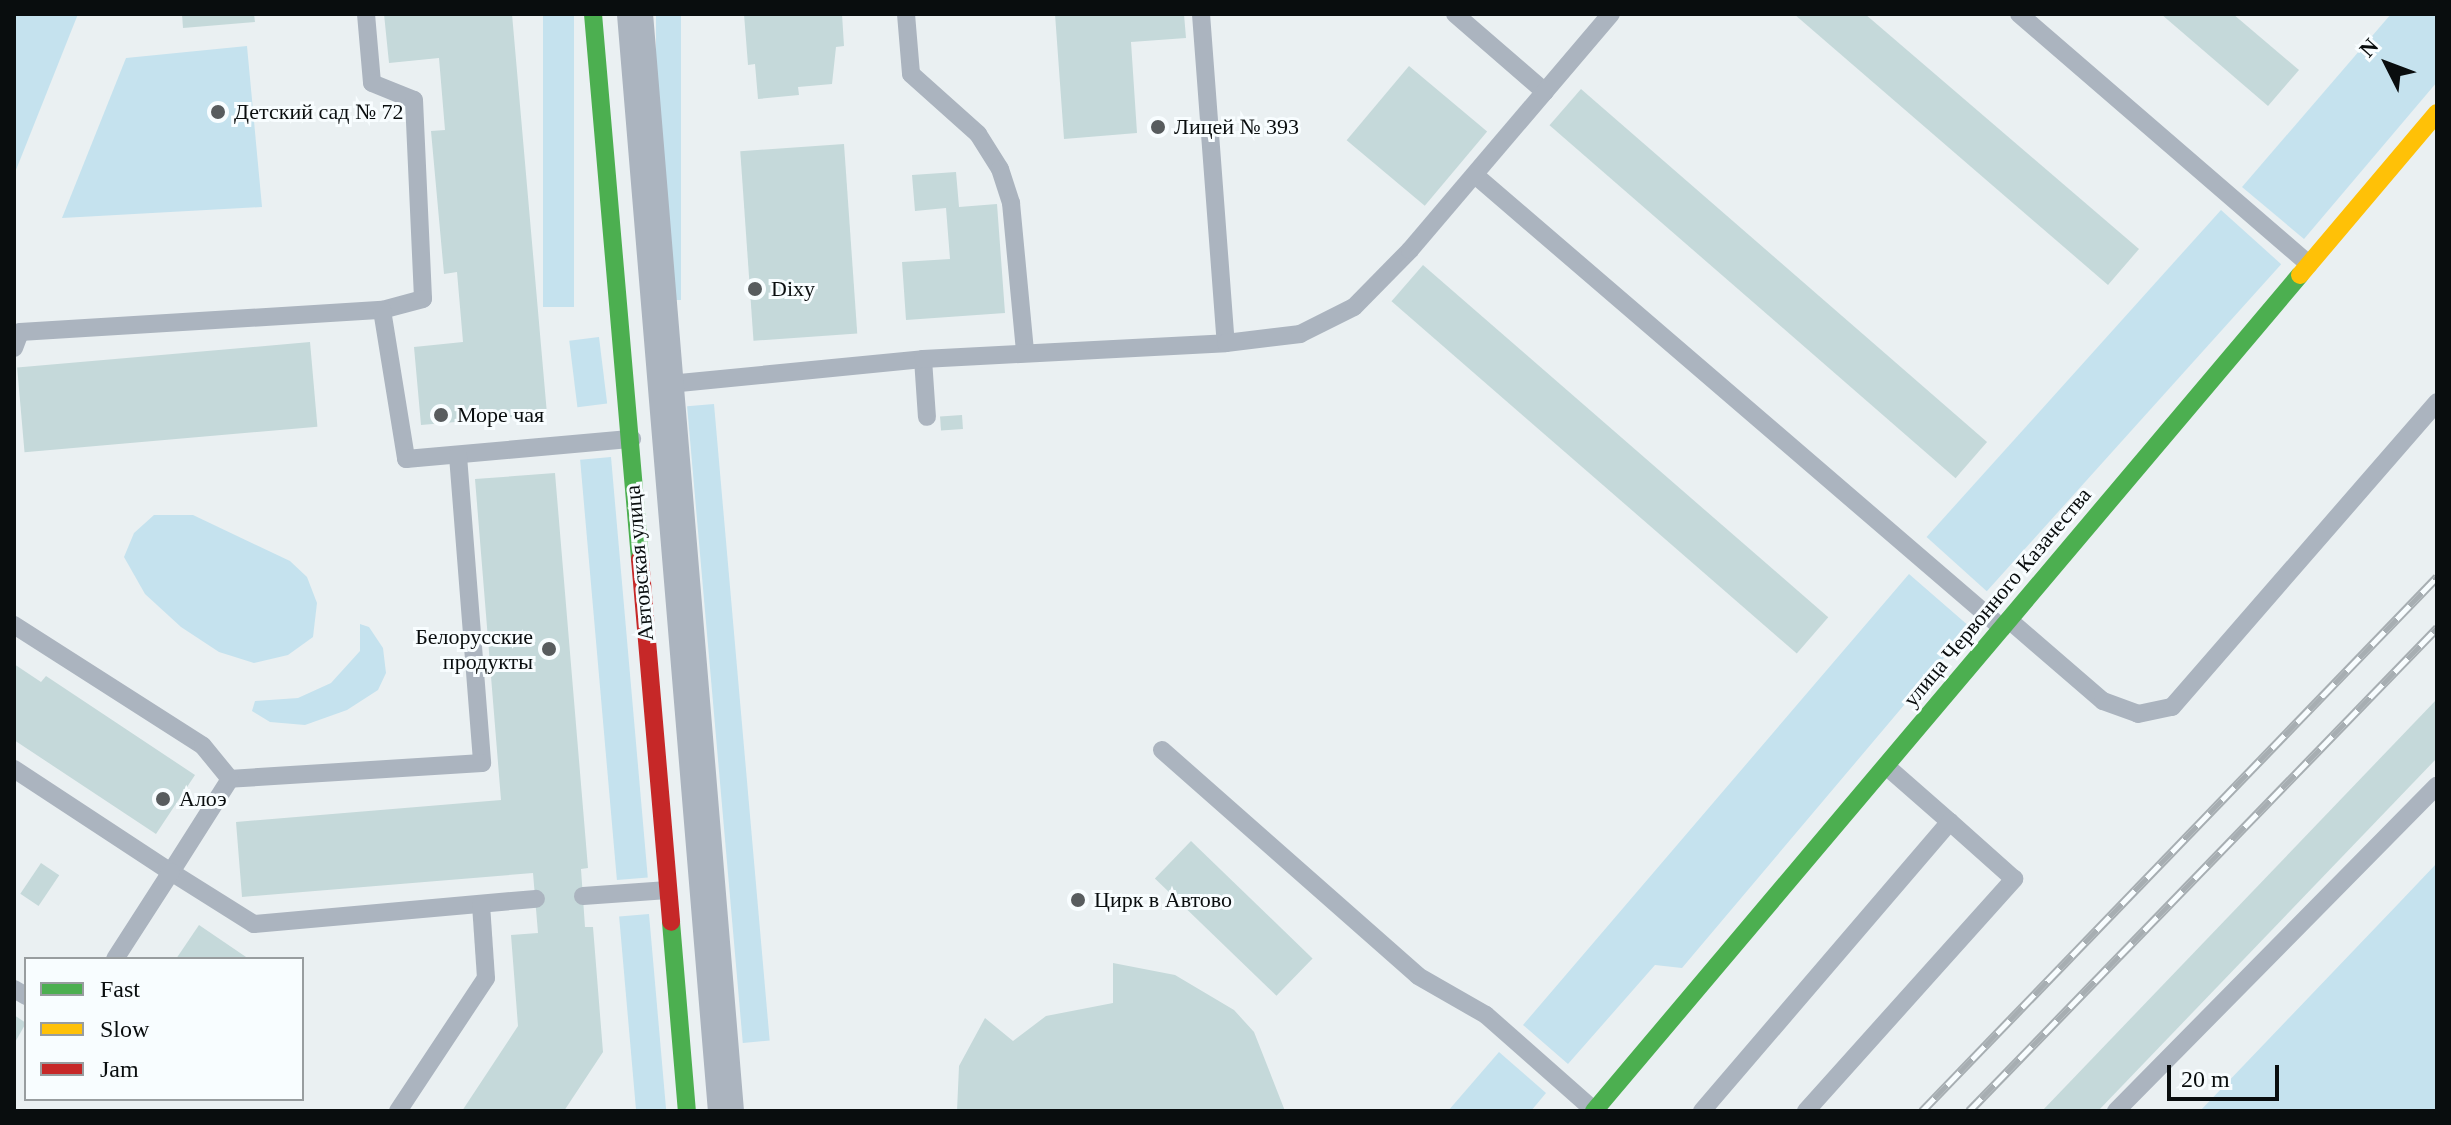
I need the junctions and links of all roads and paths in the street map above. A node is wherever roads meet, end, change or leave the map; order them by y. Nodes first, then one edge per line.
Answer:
1 (366, 14) edge
2 (593, 14) edge
3 (635, 14) edge
4 (906, 14) edge
5 (1201, 14) edge
6 (1455, 14) edge
7 (1611, 14) edge
8 (2019, 14) edge
9 (1545, 92) junction
10 (2437, 113) edge
11 (1475, 175) junction
12 (2309, 264) junction
13 (382, 310) junction
14 (1226, 343) junction
15 (14, 348) edge
16 (1025, 351) junction
17 (923, 359) junction
18 (666, 384) junction
19 (624, 388) junction
20 (2437, 402) edge
21 (927, 417) dead end
22 (670, 435) junction
23 (629, 439) junction
24 (458, 456) junction
25 (2005, 624) junction
26 (14, 625) edge
27 (1162, 750) dead end
28 (1886, 766) junction
29 (14, 769) edge
30 (230, 779) junction
31 (2437, 786) edge
32 (1950, 822) junction
33 (171, 872) junction
34 (708, 887) junction
35 (668, 890) junction
36 (583, 896) dead end
37 (536, 899) dead end
38 (481, 904) junction
39 (116, 957) edge
40 (398, 1111) edge
41 (687, 1111) edge
42 (726, 1111) edge
43 (1594, 1111) edge
44 (1702, 1111) edge
45 (1806, 1111) edge
46 (2116, 1111) edge

1 - 13 lane
2 - 19 street, Автовская улица
3 - 18 street, Автовская улица
4 - 16 lane
5 - 14 lane
6 - 9 lane
7 - 9 lane
8 - 12 lane
9 - 11 lane
10 - 12 street, улица Червонного Казачества
11 - 14 lane
11 - 25 lane
12 - 25 street, улица Червонного Казачества
13 - 15 lane
13 - 24 lane
14 - 16 lane
16 - 17 lane
17 - 18 lane
17 - 21 lane
18 - 19 lane
18 - 22 street, Автовская улица
19 - 23 street, Автовская улица
20 - 25 lane
22 - 23 lane
22 - 34 street, Автовская улица
23 - 24 lane
23 - 35 street, Автовская улица
24 - 30 lane
25 - 28 street, улица Червонного Казачества
26 - 30 lane
27 - 43 lane
28 - 32 lane
28 - 43 street, улица Червонного Казачества
29 - 33 lane
30 - 33 lane
31 - 46 lane
32 - 44 lane
32 - 45 lane
33 - 38 lane
33 - 39 lane
34 - 35 lane
34 - 42 street, Автовская улица
35 - 36 lane
35 - 41 street, Автовская улица
37 - 38 lane
38 - 40 lane

